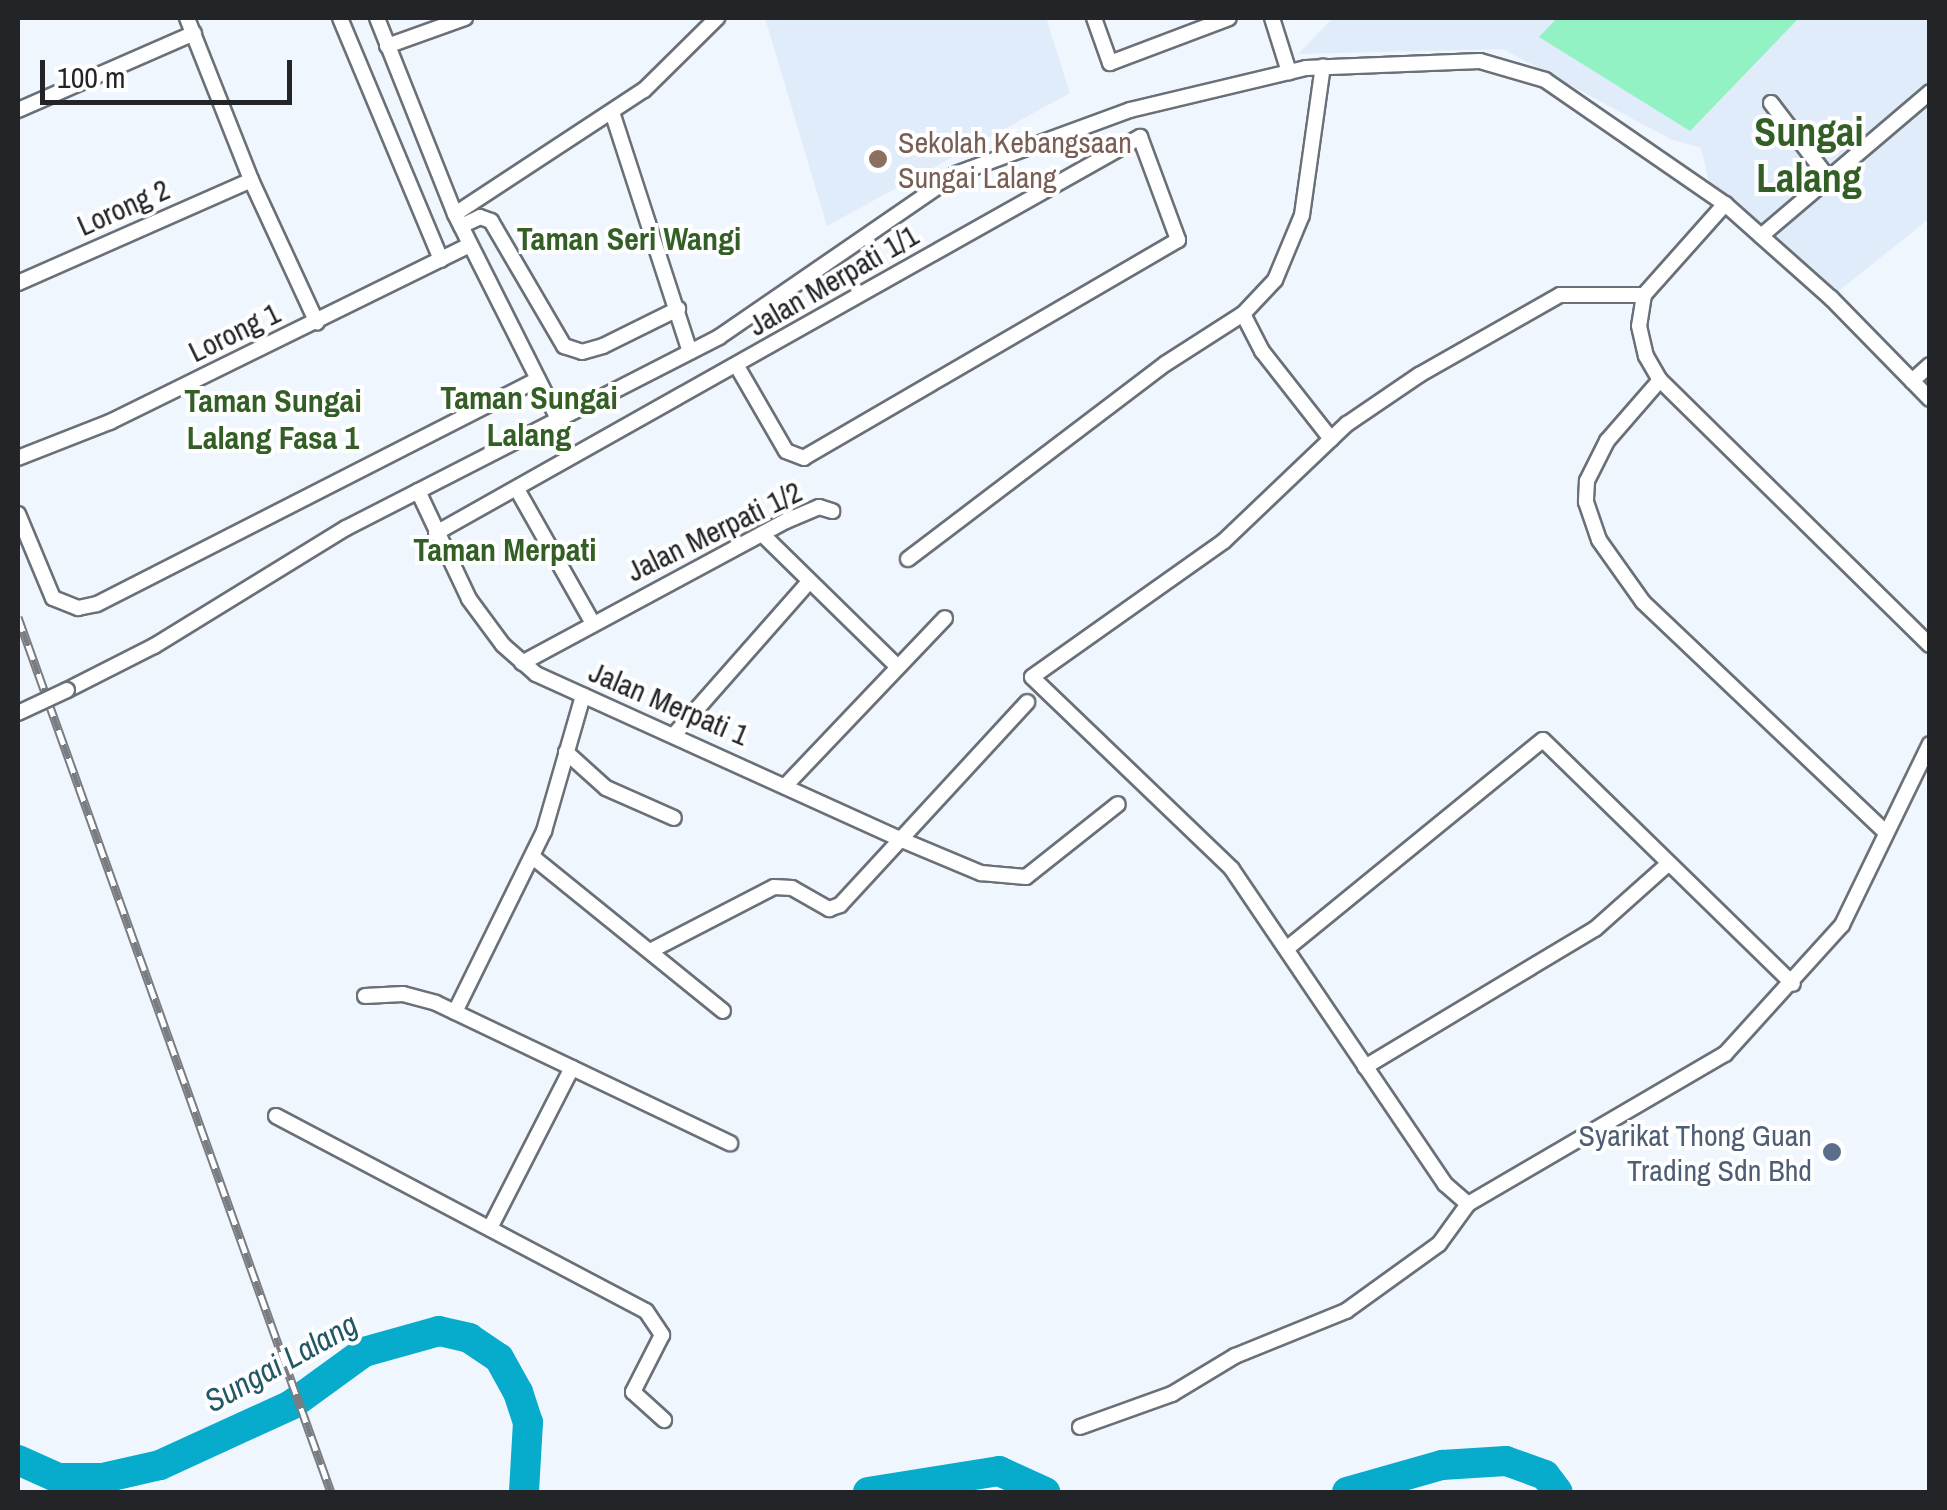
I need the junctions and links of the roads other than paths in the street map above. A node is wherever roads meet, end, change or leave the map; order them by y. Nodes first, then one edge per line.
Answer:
1 (188, 18) edge
2 (340, 18) edge
3 (377, 18) edge
4 (465, 18) edge
5 (717, 18) edge
6 (1094, 18) edge
7 (1230, 18) edge
8 (1272, 18) edge
9 (194, 33) junction
10 (387, 46) junction
11 (1323, 66) junction
12 (1289, 72) junction
13 (1930, 92) edge
14 (1770, 103) dead end
15 (18, 110) edge
16 (1130, 110) junction
17 (612, 112) junction
18 (1140, 137) junction
19 (1829, 179) junction
20 (251, 180) junction
21 (1725, 204) junction
22 (458, 220) junction
23 (1762, 236) junction
24 (470, 245) junction
25 (441, 260) junction
26 (18, 283) edge
27 (1644, 295) junction
28 (678, 309) junction
29 (1243, 314) junction
30 (317, 322) junction
31 (690, 352) junction
32 (1930, 364) edge
33 (737, 366) junction
34 (537, 380) junction
35 (1660, 380) junction
36 (1912, 380) junction
37 (1930, 399) edge
38 (558, 420) junction
39 (1332, 438) junction
40 (18, 458) edge
41 (418, 491) junction
42 (518, 491) junction
43 (828, 509) dead end
44 (18, 514) edge
45 (436, 534) junction
46 (762, 534) junction
47 (908, 558) dead end
48 (809, 582) junction
49 (945, 618) dead end
50 (592, 622) junction
51 (1930, 645) edge
52 (522, 663) junction
53 (897, 666) junction
54 (583, 696) junction
55 (1027, 702) dead end
56 (18, 713) edge
57 (674, 735) junction
58 (1930, 744) edge
59 (566, 752) junction
60 (787, 784) junction
61 (1118, 804) dead end
62 (674, 818) dead end
63 (1886, 833) junction
64 (902, 840) junction
65 (534, 858) junction
66 (1669, 863) junction
67 (1290, 946) junction
68 (654, 949) junction
69 (1794, 984) junction
70 (366, 996) dead end
71 (723, 1011) dead end
72 (454, 1012) junction
73 (1365, 1067) junction
74 (572, 1068) junction
75 (276, 1116) dead end
76 (730, 1143) dead end
77 (1468, 1204) junction
78 (490, 1228) junction
79 (664, 1420) dead end
80 (1080, 1426) dead end

1 - 9 street
2 - 25 street
3 - 10 street
4 - 10 street
5 - 17 street
6 - 7 street
8 - 12 street
9 - 15 street
9 - 20 street
10 - 22 street
11 - 12 street
11 - 21 street
11 - 29 street
12 - 16 street
13 - 19 street
14 - 19 street
16 - 18 street
16 - 31 street
17 - 22 street
17 - 28 street
18 - 33 street, Jalan Merpati 1/1
18 - 33 street
19 - 23 street
20 - 26 street, Lorong 2
20 - 30 street
21 - 23 street
21 - 27 street
22 - 24 street
22 - 28 street
23 - 36 street
24 - 25 street, Lorong 1
24 - 34 street
25 - 30 street, Lorong 1
27 - 35 street
27 - 39 street
28 - 31 street
29 - 39 street
29 - 47 street
30 - 40 street, Lorong 1
31 - 38 street
32 - 36 street
33 - 42 street, Jalan Merpati 1/1
34 - 38 street
34 - 44 street
35 - 51 street
35 - 63 street
36 - 37 street
38 - 41 street
39 - 67 street
41 - 45 street, Jalan Merpati 1
41 - 56 street, bridge
42 - 45 street, Jalan Merpati 1/1
42 - 50 street
43 - 46 street, Jalan Merpati 1/2
45 - 52 street, Jalan Merpati 1
46 - 48 street
46 - 50 street, Jalan Merpati 1/2
48 - 53 street
48 - 57 street
49 - 53 street
50 - 52 street, Jalan Merpati 1/2
52 - 54 street, Jalan Merpati 1
53 - 60 street
54 - 57 street, Jalan Merpati 1
54 - 59 street
55 - 64 street
57 - 60 street, Jalan Merpati 1
58 - 63 street
59 - 62 street
59 - 65 street
60 - 64 street, Jalan Merpati 1
61 - 64 street, Jalan Merpati 1
63 - 69 street
64 - 68 street
65 - 68 street
65 - 72 street
66 - 67 street
66 - 69 street
66 - 73 street
67 - 73 street
68 - 71 street
69 - 77 street
70 - 72 street
72 - 74 street
73 - 77 street
74 - 76 street
74 - 78 street
75 - 78 street
77 - 80 street
78 - 79 street

